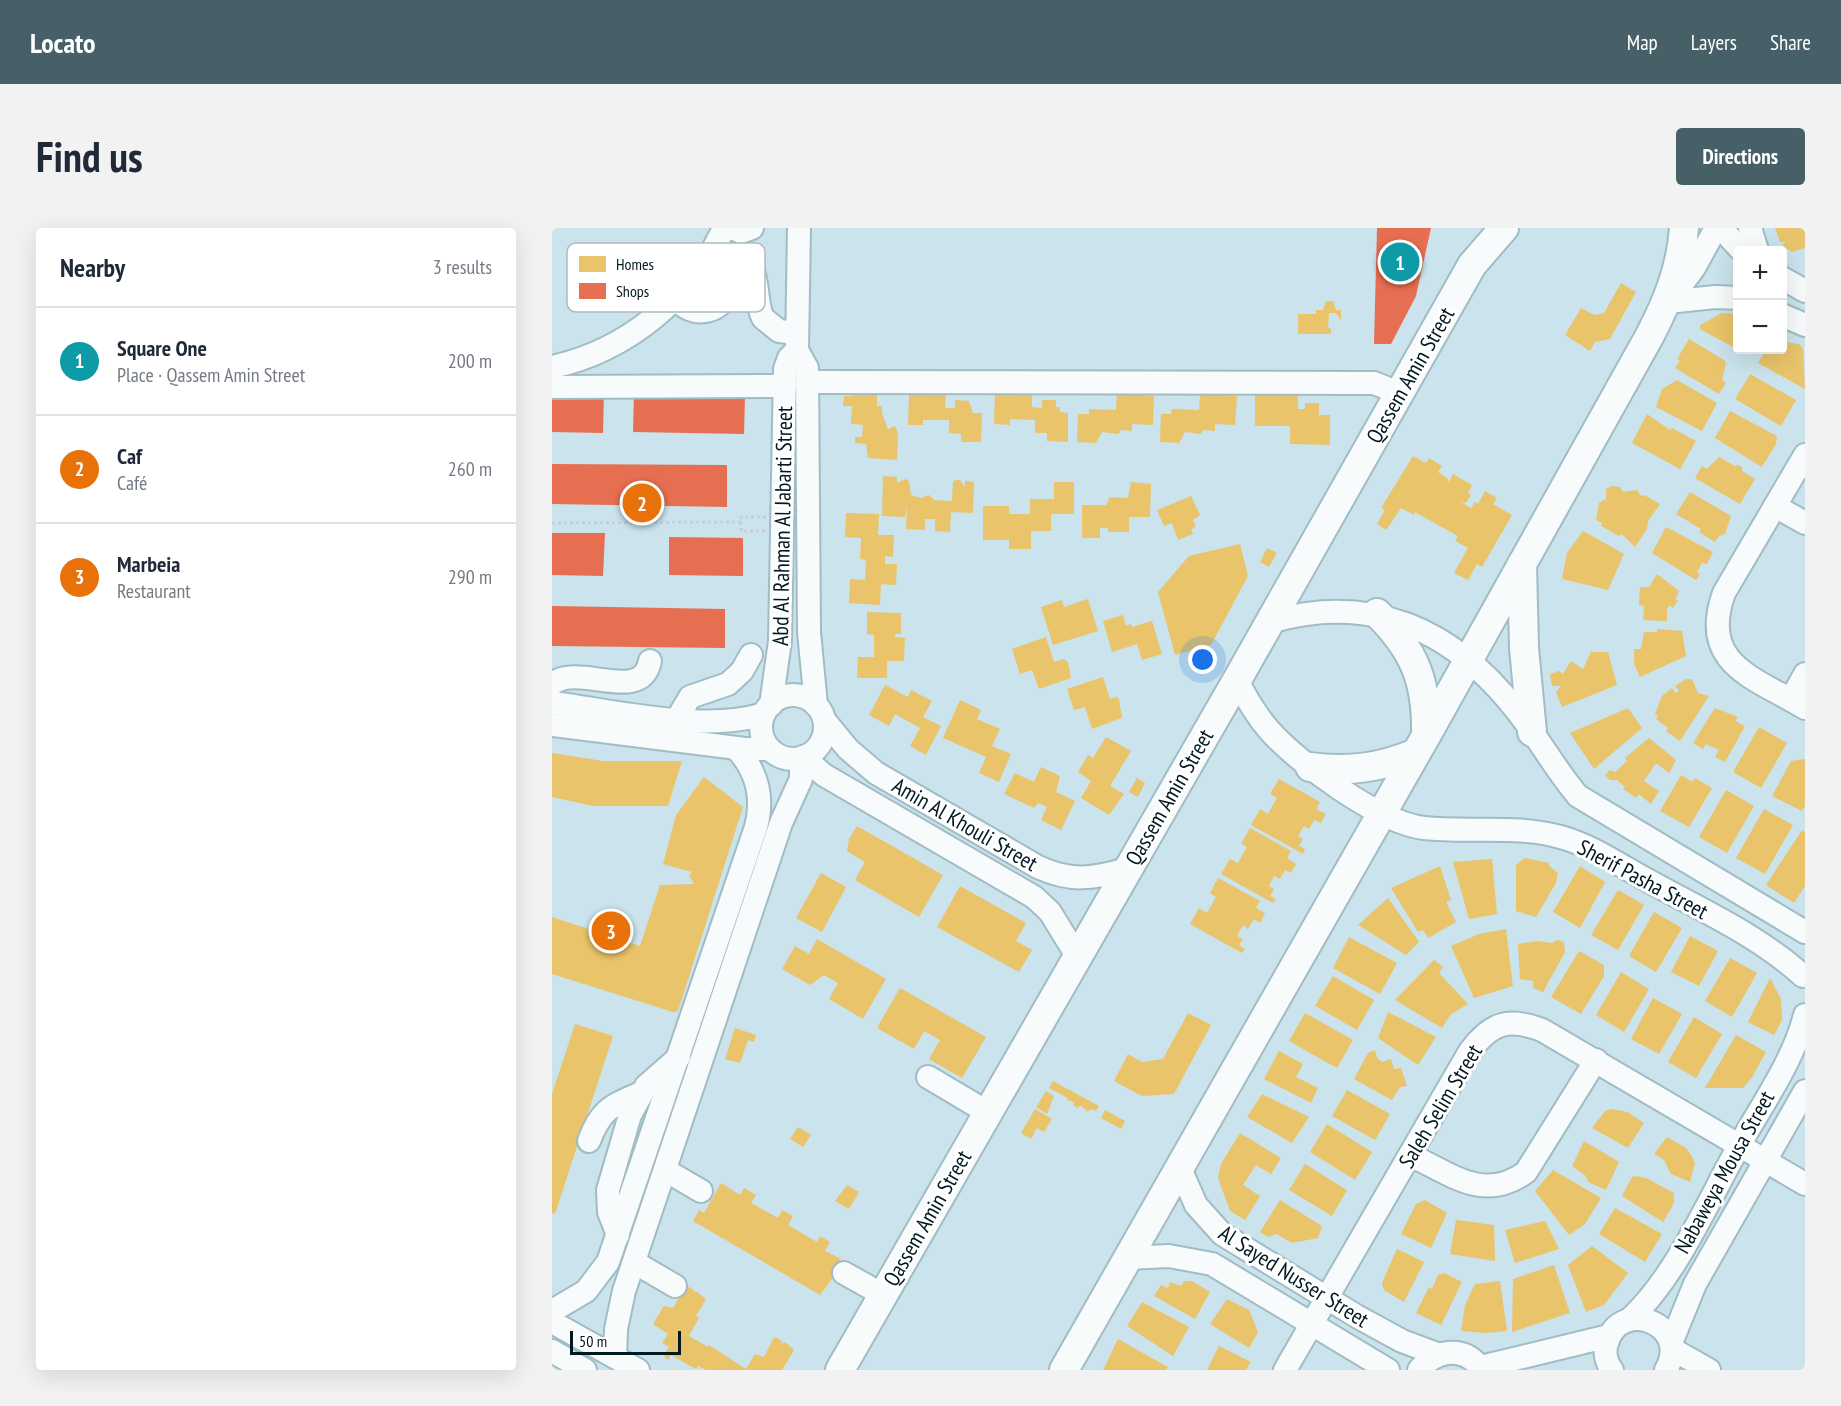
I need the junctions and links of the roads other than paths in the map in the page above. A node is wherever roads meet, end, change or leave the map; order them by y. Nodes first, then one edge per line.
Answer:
1 (724, 228) edge
2 (732, 228) edge
3 (752, 228) edge
4 (799, 228) edge
5 (1504, 228) edge
6 (1684, 228) edge
7 (1716, 228) edge
8 (1721, 228) edge
9 (1750, 228) edge
10 (715, 243) edge
11 (1738, 246) edge
12 (1756, 246) edge
13 (1787, 281) edge
14 (1805, 291) edge
15 (1733, 298) edge
16 (1668, 302) junction
17 (660, 312) edge
18 (762, 312) edge
19 (1787, 317) edge
20 (1805, 325) edge
21 (797, 341) junction
22 (552, 367) edge
23 (807, 382) junction
24 (785, 386) junction
25 (552, 387) edge
26 (1399, 393) junction
27 (1805, 455) edge
28 (1775, 506) junction
29 (1805, 522) edge
30 (1522, 562) junction
31 (1377, 614) junction
32 (1269, 622) junction
33 (751, 655) dead end
34 (1468, 660) junction
35 (650, 661) dead end
36 (1805, 674) edge
37 (1237, 680) junction
38 (552, 684) edge
39 (552, 703) edge
40 (1798, 703) edge
41 (767, 710) junction
42 (820, 713) junction
43 (677, 719) junction
44 (552, 725) edge
45 (1532, 732) junction
46 (1421, 744) junction
47 (736, 748) junction
48 (770, 749) junction
49 (802, 758) junction
50 (1310, 767) junction
51 (1382, 813) junction
52 (1127, 869) junction
53 (1805, 932) edge
54 (1077, 956) junction
55 (1804, 976) edge
56 (1805, 1015) edge
57 (679, 1057) junction
58 (1596, 1060) junction
59 (928, 1077) dead end
60 (1805, 1091) edge
61 (641, 1093) junction
62 (987, 1112) junction
63 (628, 1123) junction
64 (1739, 1147) junction
65 (1410, 1155) junction
66 (1766, 1162) junction
67 (1179, 1166) junction
68 (665, 1170) junction
69 (1805, 1184) edge
70 (701, 1191) dead end
71 (618, 1235) junction
72 (1127, 1257) junction
73 (634, 1262) junction
74 (844, 1273) dead end
75 (675, 1286) dead end
76 (883, 1295) junction
77 (1325, 1299) junction
78 (552, 1311) edge
79 (1629, 1320) junction
80 (552, 1322) edge
81 (1311, 1324) junction
82 (1609, 1336) junction
83 (552, 1351) edge
84 (1437, 1354) junction
85 (1669, 1354) edge
86 (615, 1358) junction
87 (1481, 1369) edge
88 (585, 1370) edge
89 (638, 1370) edge
90 (840, 1370) edge
91 (1064, 1370) edge
92 (1285, 1370) edge
93 (1388, 1370) edge
94 (1419, 1370) edge
95 (1612, 1370) edge
96 (1709, 1370) edge

1 - 10 street
2 - 3 street
4 - 21 street, Abd Al Rahman Al Jabarti Street
5 - 26 main road, Qassem Amin Street
6 - 16 main road
7 - 16 street
8 - 11 street
9 - 12 street
13 - 14 street
15 - 16 street
16 - 30 main road
17 - 22 street
18 - 21 street
19 - 20 street
21 - 23 street, Abd Al Rahman Al Jabarti Street
21 - 24 street, Abd Al Rahman Al Jabarti Street
23 - 26 street
23 - 42 street, Abd Al Rahman Al Jabarti Street
24 - 25 street
24 - 41 street, Abd Al Rahman Al Jabarti Street
26 - 32 main road, Qassem Amin Street
27 - 28 street
28 - 29 street
28 - 40 street
30 - 34 main road
30 - 45 main road
31 - 32 street, Sherif Pasha Street
31 - 34 street, Sherif Pasha Street
31 - 46 main road
32 - 37 main road, Qassem Amin Street
33 - 43 street
34 - 45 street, Sherif Pasha Street
34 - 46 main road
35 - 38 street
36 - 40 street
37 - 50 street, Sherif Pasha Street
37 - 52 main road, Qassem Amin Street
39 - 43 street
41 - 42 street
41 - 43 street
41 - 48 street
42 - 49 street
42 - 52 street, Amin Al Khouli Street
44 - 47 street
45 - 53 street, Sherif Pasha Street
46 - 50 main road
46 - 51 main road
47 - 48 street
47 - 57 street
48 - 49 street
49 - 54 street, Amin Al Khouli Street
49 - 68 street
50 - 51 street, Sherif Pasha Street
51 - 55 street, Sherif Pasha Street
51 - 67 main road
52 - 54 main road, Qassem Amin Street
54 - 62 main road, Qassem Amin Street
56 - 64 street, Nabaweya Mousa Street
57 - 61 street
57 - 71 street
58 - 64 street, Saleh Selim Street
58 - 65 street
58 - 65 street, Saleh Selim Street
59 - 62 street
60 - 66 street, Nabaweya Mousa Street
61 - 63 street
61 - 63 street
62 - 76 main road, Qassem Amin Street
63 - 71 street
64 - 66 street, Saleh Selim Street
64 - 79 street, Nabaweya Mousa Street
65 - 77 street, Saleh Selim Street
66 - 69 street, Saleh Selim Street
66 - 85 street, Nabaweya Mousa Street
67 - 72 main road
67 - 77 street, Al Sayed Nusser Street
68 - 70 street
68 - 73 street
71 - 78 street
72 - 81 street, Al Sayed Nusser Street
72 - 91 main road
73 - 75 street
73 - 86 street
74 - 76 street
76 - 90 main road, Qassem Amin Street
77 - 81 street, Saleh Selim Street
77 - 84 street, Al Sayed Nusser Street
79 - 82 street, Nabaweya Mousa Street
79 - 85 street
80 - 86 street
81 - 92 street, Saleh Selim Street
81 - 93 street, Al Sayed Nusser Street
82 - 87 street
82 - 95 street
83 - 88 street
84 - 87 street, Al Sayed Nusser Street
84 - 94 street
85 - 96 street
86 - 89 street

